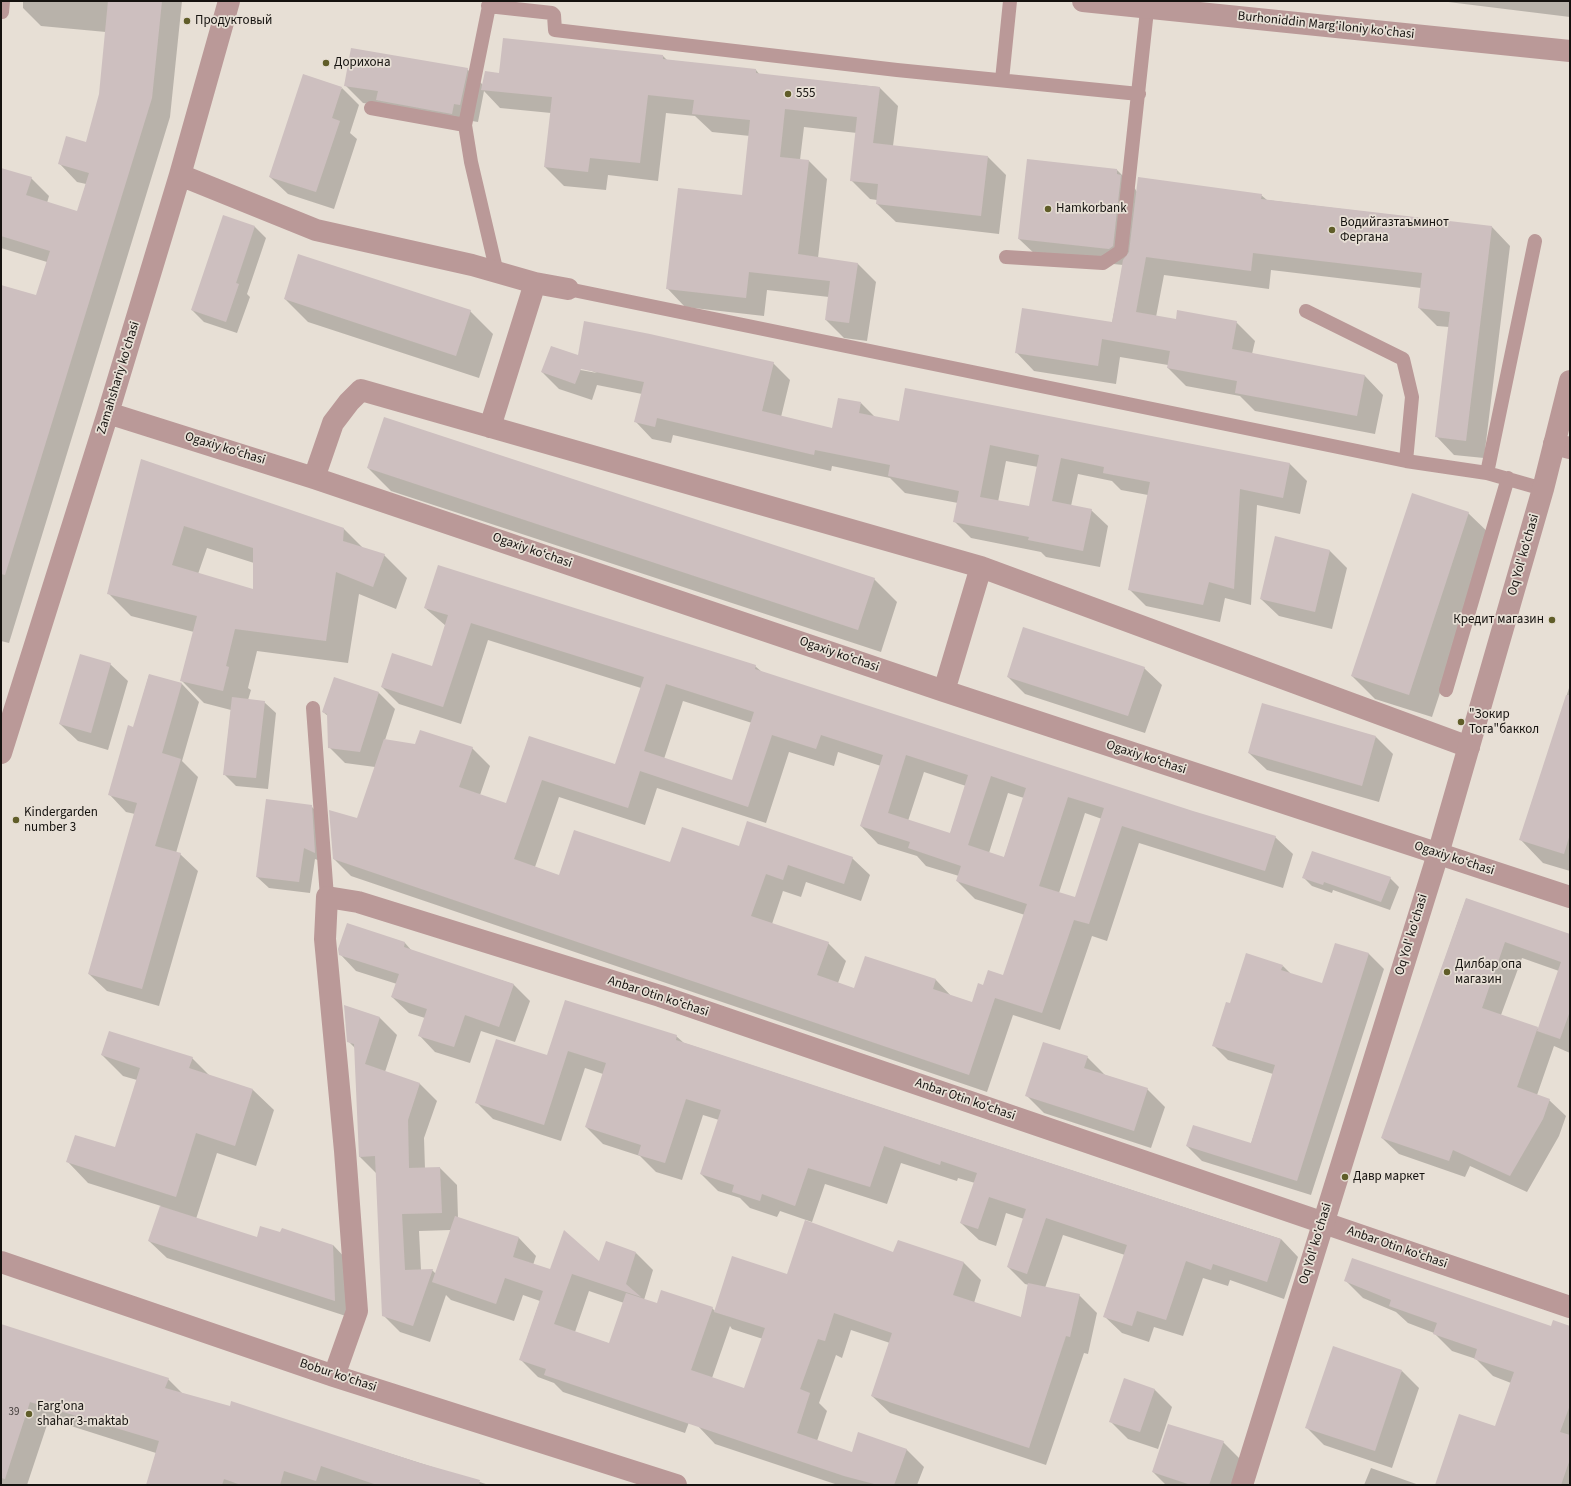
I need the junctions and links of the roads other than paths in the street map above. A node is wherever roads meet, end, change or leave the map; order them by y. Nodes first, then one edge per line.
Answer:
1 (229, 1) edge
2 (1010, 1) edge
3 (1083, 1) edge
4 (489, 3) edge
5 (1148, 4) edge
6 (1570, 51) edge
7 (1002, 80) junction
8 (1139, 94) junction
9 (371, 108) dead end
10 (465, 125) junction
11 (180, 175) junction
12 (1535, 241) dead end
13 (1006, 257) dead end
14 (497, 272) junction
15 (535, 284) junction
16 (568, 289) joint
17 (1306, 311) dead end
18 (1570, 381) edge
19 (108, 413) junction
20 (490, 426) junction
21 (1562, 446) edge
22 (1406, 461) junction
23 (1487, 473) junction
24 (314, 478) junction
25 (1508, 478) junction
26 (1543, 489) junction
27 (980, 567) junction
28 (1446, 690) dead end
29 (944, 691) junction
30 (313, 708) dead end
31 (1468, 747) junction
32 (1, 753) edge
33 (1438, 854) junction
34 (327, 897) junction
35 (1570, 897) edge
36 (1322, 1222) junction
37 (1, 1262) edge
38 (1570, 1307) edge
39 (334, 1376) junction
40 (676, 1485) edge
41 (1242, 1485) edge

1 - 11 street, Zamahshariy ko'chasi
2 - 7 lane
3 - 5 street, Burhoniddin Marg'iloniy ko'chasi
4 - 7 lane
4 - 10 lane
5 - 6 street, Burhoniddin Marg'iloniy ko'chasi
5 - 8 lane
7 - 8 lane
8 - 13 lane
9 - 10 lane
10 - 14 lane
11 - 14 street
11 - 19 street, Zamahshariy ko'chasi
12 - 23 lane
14 - 15 street
15 - 16 street
15 - 20 street
16 - 22 lane
17 - 22 lane
18 - 21 street, Oq Yol' ko'chasi
19 - 24 street, Ogaxiy koʻchasi
19 - 32 street, Zamahshariy ko'chasi
20 - 24 street
20 - 27 street
21 - 26 street, Oq Yol' ko'chasi
22 - 23 lane
23 - 25 lane
24 - 29 street, Ogaxiy koʻchasi
25 - 26 lane
25 - 28 lane
26 - 31 street, Oq Yol' ko'chasi
27 - 29 street
27 - 31 street
29 - 33 street, Ogaxiy koʻchasi
30 - 34 lane
31 - 33 street, Oq Yol' ko'chasi
33 - 35 street, Ogaxiy koʻchasi
33 - 36 street, Oq Yol' ko'chasi
34 - 36 street, Anbar Otin koʻchasi
34 - 39 street
36 - 38 street, Anbar Otin koʻchasi
36 - 41 street, Oq Yol' ko'chasi
37 - 39 street, Bobur ko'chasi
39 - 40 street, Bobur ko'chasi

